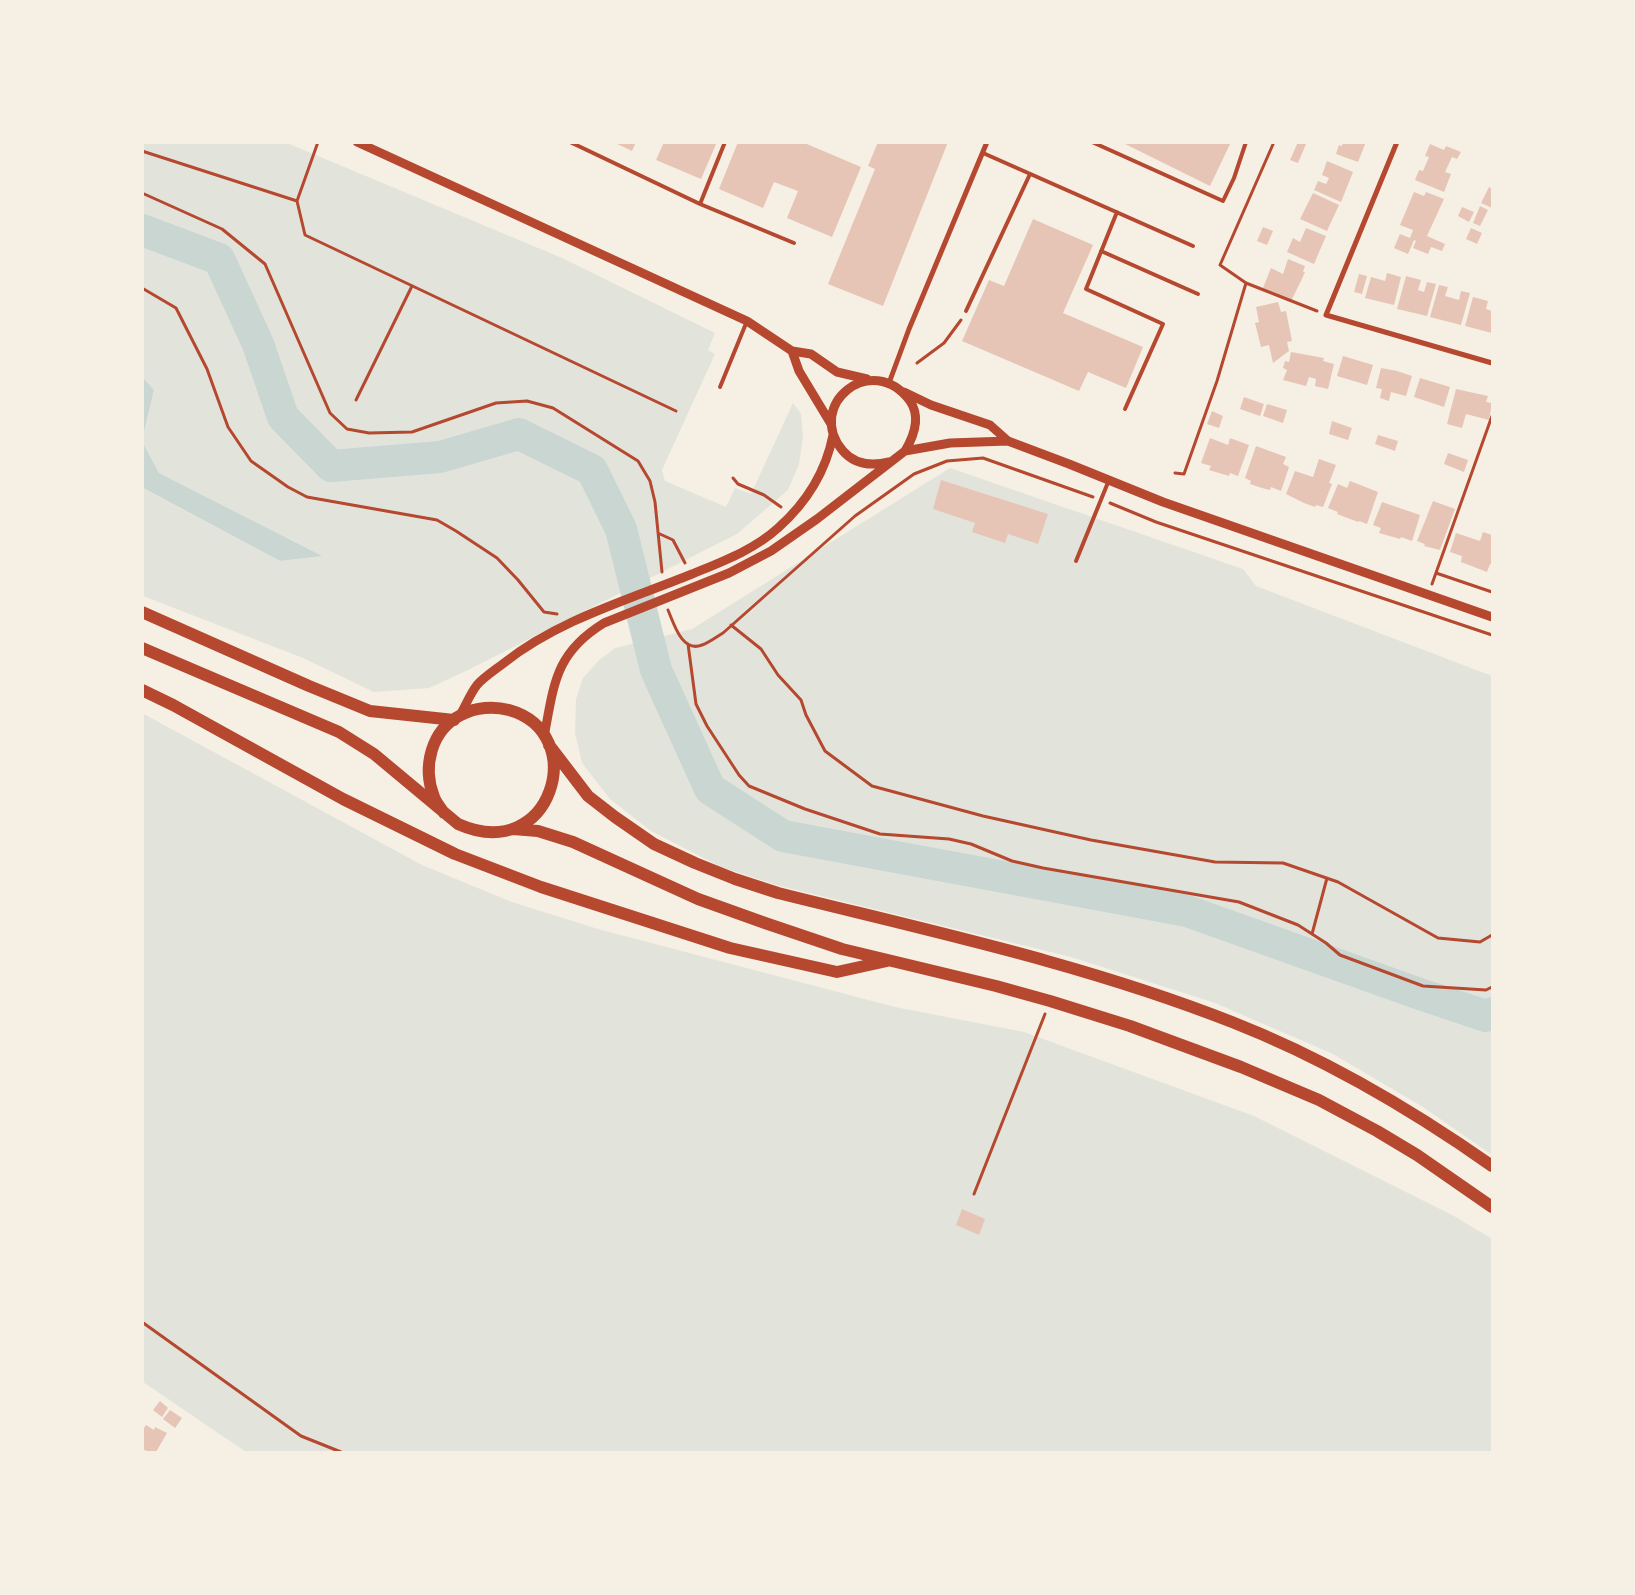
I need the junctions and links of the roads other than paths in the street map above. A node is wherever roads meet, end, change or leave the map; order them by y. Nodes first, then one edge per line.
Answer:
1 (357, 142) edge
2 (570, 142) edge
3 (725, 142) edge
4 (987, 142) edge
5 (1092, 142) edge
6 (1246, 142) edge
7 (1397, 142) edge
8 (983, 153) junction
9 (1030, 174) junction
10 (700, 204) junction
11 (1117, 212) junction
12 (794, 243) dead end
13 (1192, 246) dead end
14 (1102, 251) junction
15 (1198, 294) dead end
16 (966, 311) road end
17 (747, 321) junction
18 (792, 351) junction
19 (1492, 363) edge
20 (872, 380) junction
21 (890, 383) junction
22 (720, 387) dead end
23 (902, 391) junction
24 (1125, 409) dead end
25 (831, 424) junction
26 (833, 435) junction
27 (1008, 441) junction
28 (905, 451) junction
29 (889, 462) junction
30 (1109, 480) junction
31 (1076, 561) dead end
32 (142, 612) edge
33 (1492, 617) edge
34 (142, 648) edge
35 (142, 690) edge
36 (457, 717) junction
37 (546, 741) junction
38 (444, 813) junction
39 (513, 829) junction
40 (890, 960) junction
41 (1492, 1166) edge
42 (1492, 1207) edge

1 - 17 street
2 - 10 lane
3 - 10 lane
4 - 8 street
5 - 6 lane
7 - 19 street
8 - 9 lane
8 - 21 street
9 - 11 lane
9 - 16 lane
10 - 12 lane
11 - 13 lane
11 - 14 lane
14 - 15 lane
14 - 24 lane
17 - 18 street
17 - 22 lane
18 - 20 street
18 - 25 street
20 - 21 street
20 - 25 street
21 - 23 street
23 - 27 street
23 - 28 street
25 - 26 street
26 - 29 street
26 - 36 street
27 - 28 street
27 - 30 street
28 - 29 street
29 - 37 street
30 - 31 lane
30 - 33 street
32 - 36 main road
34 - 38 main road
35 - 40 main road
36 - 37 main road
36 - 38 main road
37 - 39 main road
37 - 41 main road
38 - 39 main road
39 - 40 main road
40 - 42 main road

